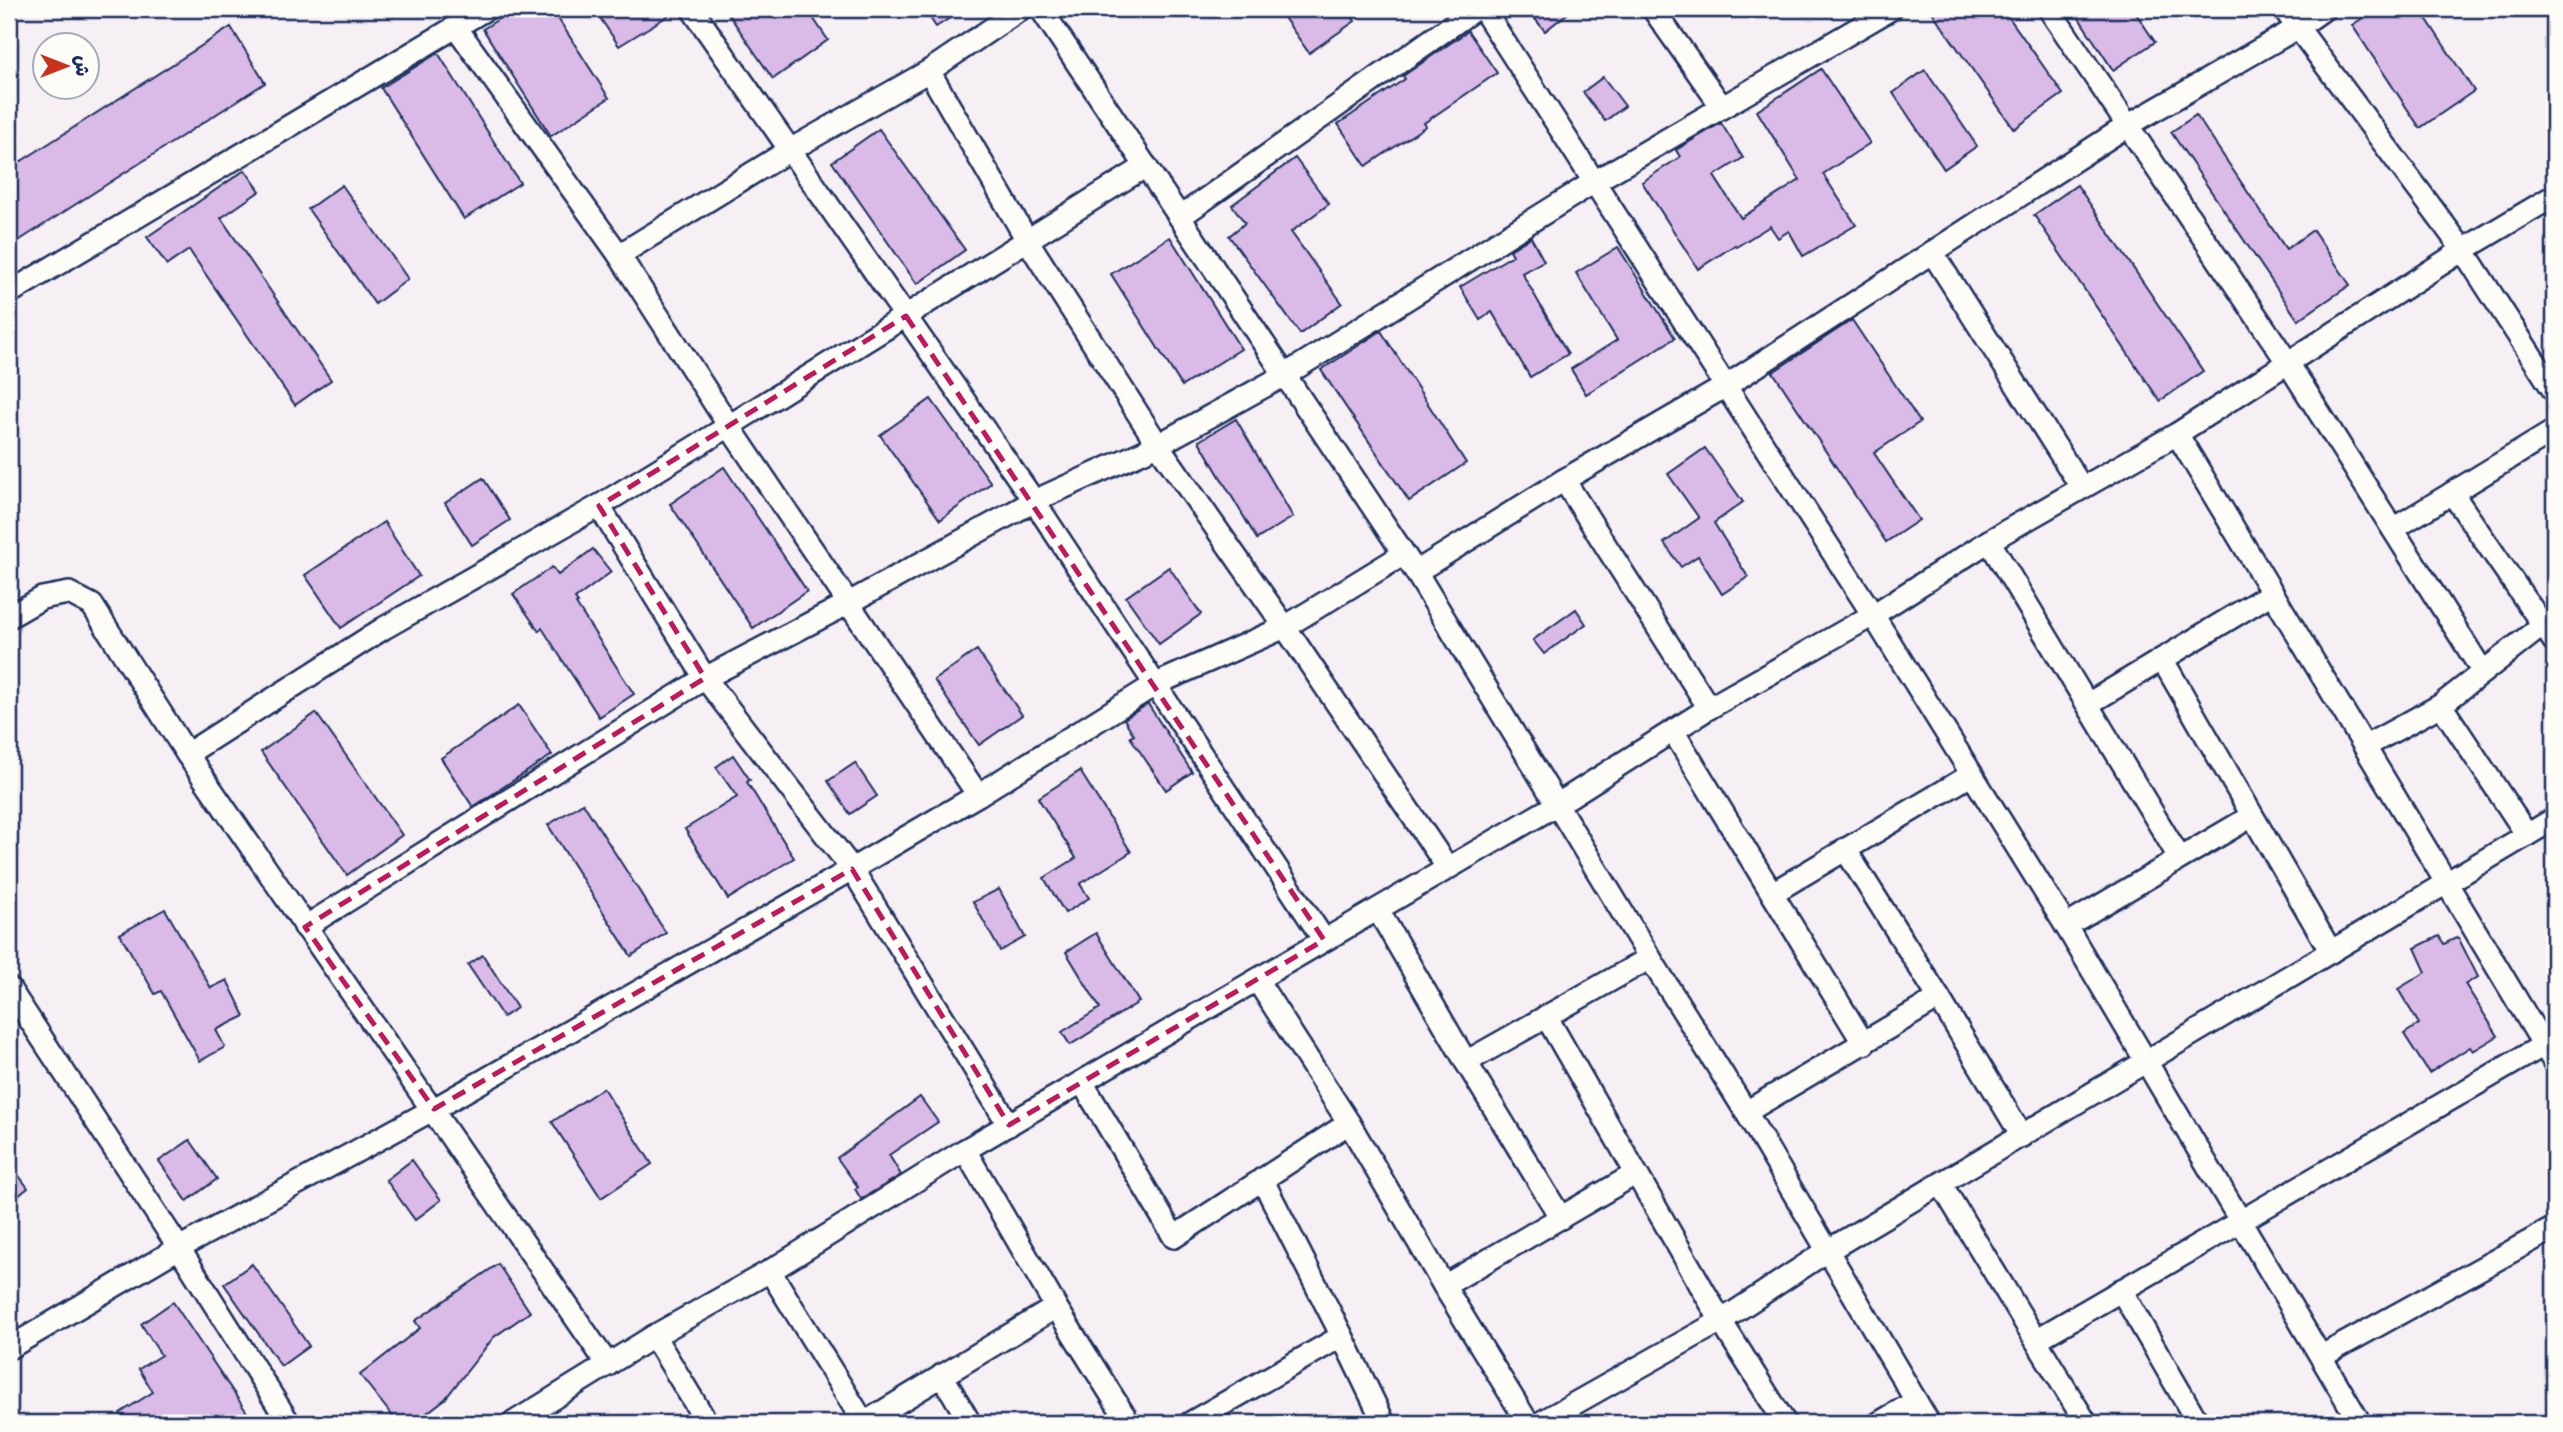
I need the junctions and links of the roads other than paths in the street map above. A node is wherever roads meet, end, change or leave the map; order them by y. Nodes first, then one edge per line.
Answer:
1 (486, 9) edge
2 (692, 9) edge
3 (1021, 9) edge
4 (1041, 9) edge
5 (1475, 9) edge
6 (1483, 9) edge
7 (1653, 9) edge
8 (1891, 9) edge
9 (2049, 9) edge
10 (2284, 9) edge
11 (2324, 9) edge
12 (1869, 14) edge
13 (456, 27) junction
14 (2297, 28) junction
15 (929, 71) junction
16 (1722, 107) junction
17 (2127, 125) junction
18 (790, 150) junction
19 (1146, 166) junction
20 (1594, 182) junction
21 (2554, 195) edge
22 (1180, 217) junction
23 (1027, 240) junction
24 (2463, 250) junction
25 (1932, 252) junction
26 (619, 255) junction
27 (9, 293) edge
28 (906, 316) junction
29 (2288, 363) junction
30 (1285, 375) junction
31 (1726, 386) junction
32 (2554, 391) edge
33 (729, 426) junction
34 (2554, 431) edge
35 (2177, 434) junction
36 (1158, 445) junction
37 (1564, 480) junction
38 (2082, 488) junction
39 (2452, 493) junction
40 (1034, 501) junction
41 (599, 506) junction
42 (2393, 529) junction
43 (1989, 541) junction
44 (1410, 563) junction
45 (2272, 593) junction
46 (849, 603) junction
47 (1873, 615) junction
48 (9, 617) edge
49 (1285, 627) junction
50 (2549, 633) edge
51 (2162, 659) junction
52 (2483, 672) junction
53 (705, 678) junction
54 (1156, 684) junction
55 (2088, 704) junction
56 (2441, 705) junction
57 (1709, 708) junction
58 (1674, 731) junction
59 (2366, 746) junction
60 (187, 754) junction
61 (1971, 775) junction
62 (978, 795) junction
63 (1558, 803) junction
64 (2252, 816) junction
65 (2554, 819) edge
66 (2527, 835) junction
67 (1845, 849) junction
68 (2179, 857) junction
69 (1447, 867) junction
70 (852, 869) junction
71 (2447, 882) junction
72 (1774, 892) junction
73 (1378, 910) junction
74 (2066, 926) junction
75 (305, 927) junction
76 (1324, 940) junction
77 (2331, 952) junction
78 (1650, 958) junction
79 (1257, 980) junction
80 (9, 988) edge
81 (1940, 998) junction
82 (1546, 1017) junction
83 (1864, 1044) junction
84 (2549, 1054) edge
85 (1466, 1062) junction
86 (2147, 1062) junction
87 (1082, 1082) junction
88 (434, 1110) junction
89 (1746, 1112) junction
90 (1349, 1123) junction
91 (1009, 1125) junction
92 (2022, 1136) junction
93 (965, 1150) junction
94 (1635, 1174) junction
95 (1262, 1179) junction
96 (1941, 1184) junction
97 (1561, 1218) junction
98 (2240, 1221) junction
99 (2554, 1228) edge
100 (179, 1248) junction
101 (1827, 1251) junction
102 (770, 1271) junction
103 (1444, 1286) junction
104 (2121, 1290) junction
105 (1056, 1307) junction
106 (1721, 1321) junction
107 (654, 1336) junction
108 (1342, 1336) junction
109 (2036, 1340) junction
110 (9, 1348) edge
111 (2322, 1356) junction
112 (608, 1365) junction
113 (942, 1375) junction
114 (1916, 1401) junction
115 (289, 1423) edge
116 (513, 1423) edge
117 (708, 1423) edge
118 (864, 1423) edge
119 (970, 1423) edge
120 (1129, 1423) edge
121 (1190, 1423) edge
122 (1384, 1423) edge
123 (1528, 1423) edge
124 (1540, 1423) edge
125 (1785, 1423) edge
126 (1879, 1423) edge
127 (1929, 1423) edge
128 (2086, 1423) edge
129 (2198, 1423) edge
130 (2360, 1423) edge

1 - 13 street
2 - 18 street
3 - 15 street
4 - 19 street
5 - 22 street
6 - 20 street
7 - 16 street
8 - 12 street
9 - 17 street
10 - 14 street
11 - 14 street
12 - 16 street
13 - 26 street
13 - 27 street
14 - 17 street
14 - 24 street
15 - 18 street
15 - 23 street
16 - 20 street
17 - 25 street
17 - 29 street
18 - 26 street
18 - 28 street
19 - 22 street
19 - 23 street
20 - 30 street
20 - 31 street
21 - 24 street
22 - 30 street
23 - 28 street
23 - 36 street
24 - 29 street
24 - 32 street
25 - 31 street
25 - 38 street
26 - 33 street
28 - 33 street
28 - 40 street
29 - 35 street
29 - 42 street
30 - 36 street
30 - 44 street
31 - 37 street
31 - 47 street
33 - 41 street
33 - 46 street
34 - 39 street
35 - 38 street
35 - 45 street
36 - 40 street
36 - 49 street
37 - 44 street
37 - 57 street
38 - 43 street
39 - 42 street
39 - 50 street
40 - 46 street
40 - 54 street
41 - 53 street
41 - 60 street
42 - 52 street
43 - 47 street
43 - 55 street
44 - 49 street
44 - 63 street
45 - 51 street
45 - 59 street
46 - 53 street
46 - 62 street
47 - 57 street
47 - 61 street
48 - 60 street
49 - 54 street
49 - 69 street
50 - 52 street
51 - 55 street
51 - 64 street
52 - 56 street
53 - 70 street
53 - 75 street
54 - 62 street
54 - 76 street
55 - 68 street
56 - 59 street
56 - 66 street
57 - 58 street
58 - 63 street
58 - 72 street
59 - 71 street
60 - 75 street
61 - 67 street
61 - 74 street
62 - 70 street
63 - 69 street
63 - 78 street
64 - 68 street
64 - 77 street
65 - 66 street
66 - 71 street
67 - 72 street
67 - 81 street
68 - 74 street
69 - 73 street
70 - 88 street
70 - 91 street
71 - 77 street
71 - 84 street
72 - 83 street
73 - 76 street
73 - 85 street
74 - 86 street
75 - 88 street
76 - 79 street
77 - 86 street
78 - 82 street
78 - 89 street
79 - 87 street
79 - 90 street
80 - 100 street
81 - 83 street
81 - 92 street
82 - 85 street
82 - 94 street
83 - 89 street
84 - 98 street
85 - 97 street
86 - 92 street
86 - 98 street
87 - 91 street
87 - 95 street
88 - 100 street
88 - 112 street
89 - 101 street
90 - 95 street
90 - 103 street
91 - 93 street
92 - 96 street
93 - 102 street
93 - 105 street
94 - 97 street
94 - 106 street
95 - 108 street
96 - 101 street
96 - 109 street
97 - 103 street
98 - 104 street
98 - 111 street
99 - 111 street
100 - 110 street
100 - 115 street
101 - 106 street
101 - 114 street
102 - 107 street
102 - 118 street
103 - 123 street
104 - 109 street
104 - 129 street
105 - 113 street
105 - 120 street
106 - 124 street
106 - 125 street
107 - 112 street
107 - 117 street
108 - 121 street
108 - 122 street
109 - 128 street
111 - 130 street
112 - 116 street
113 - 118 street
113 - 119 street
114 - 126 street
114 - 127 street

